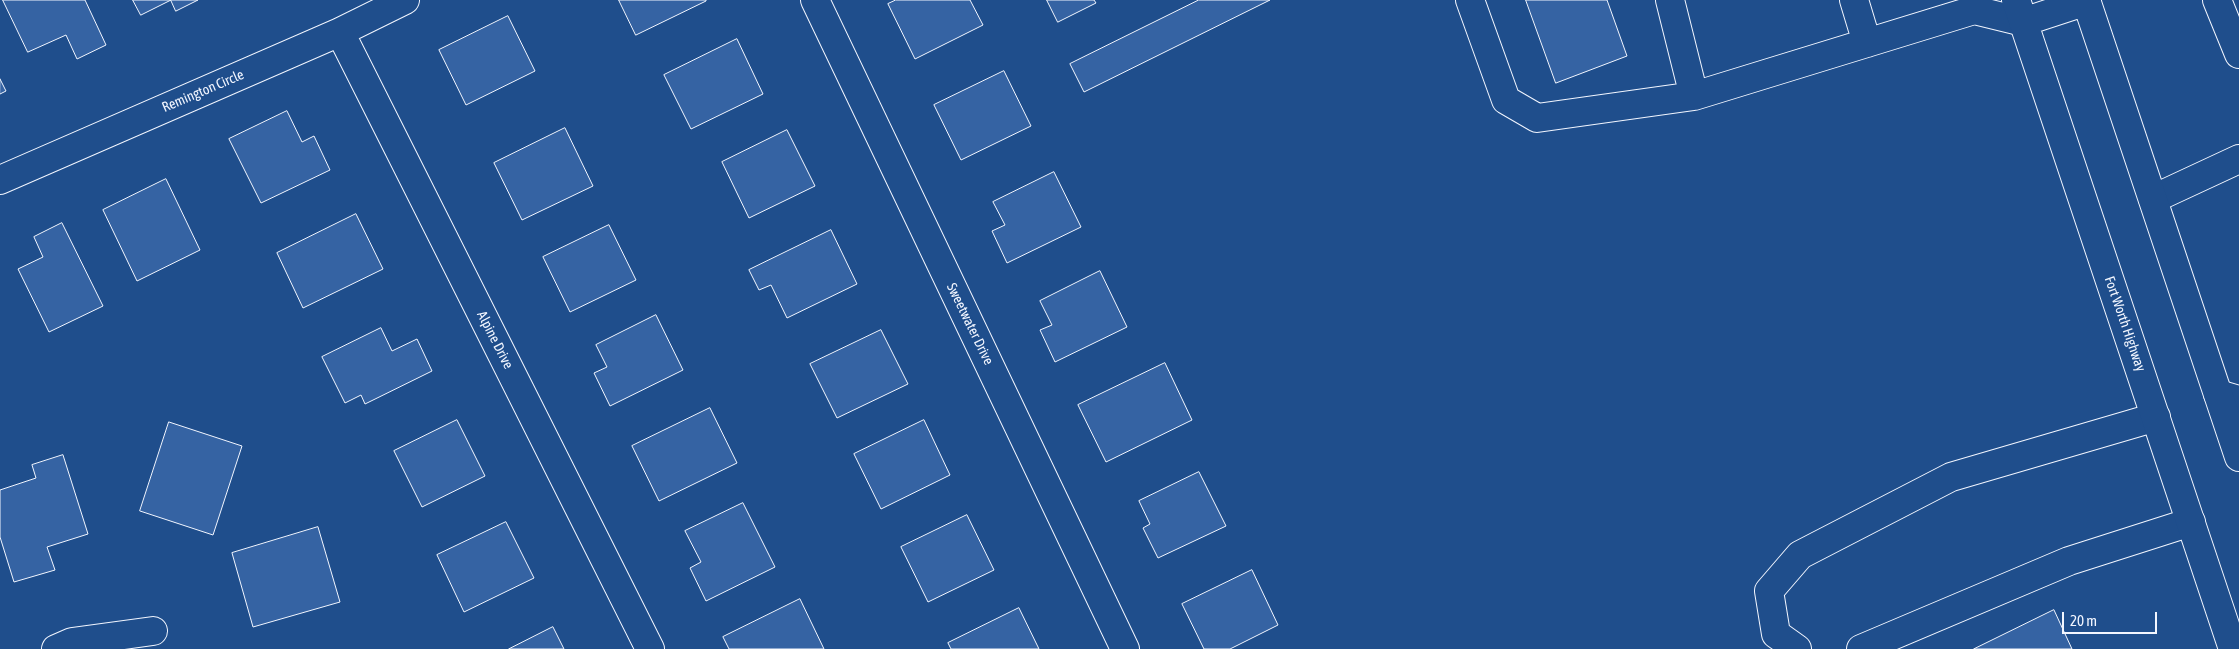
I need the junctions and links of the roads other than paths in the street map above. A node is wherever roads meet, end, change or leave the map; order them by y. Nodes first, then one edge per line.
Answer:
1 (405, 0) edge
2 (815, 0) edge
3 (1470, 0) edge
4 (1670, 0) edge
5 (1854, 0) edge
6 (2088, 0) edge
7 (2217, 0) edge
8 (2019, 11) edge
9 (340, 32) junction
10 (1867, 43) junction
11 (2239, 54) edge
12 (1694, 96) junction
13 (2239, 160) edge
14 (0, 180) edge
15 (2153, 199) junction
16 (2228, 397) edge
17 (2156, 417) junction
18 (2239, 457) edge
19 (2191, 522) junction
20 (153, 632) dead end
21 (2234, 641) edge
22 (56, 649) edge
23 (650, 649) edge
24 (1125, 649) edge
25 (1797, 649) edge
26 (1861, 649) edge

1 - 9 street, Remington Circle
2 - 24 street, Sweetwater Drive
3 - 12 street
4 - 12 street
5 - 10 street
6 - 8 street
6 - 15 street
7 - 11 street
8 - 10 street
8 - 17 street, Fort Worth Highway
9 - 14 street, Remington Circle
9 - 23 street, Alpine Drive
10 - 12 street
13 - 15 street
15 - 16 street
16 - 18 street
17 - 19 street, Fort Worth Highway
17 - 25 street
19 - 21 street, Fort Worth Highway
19 - 26 street
20 - 22 street

